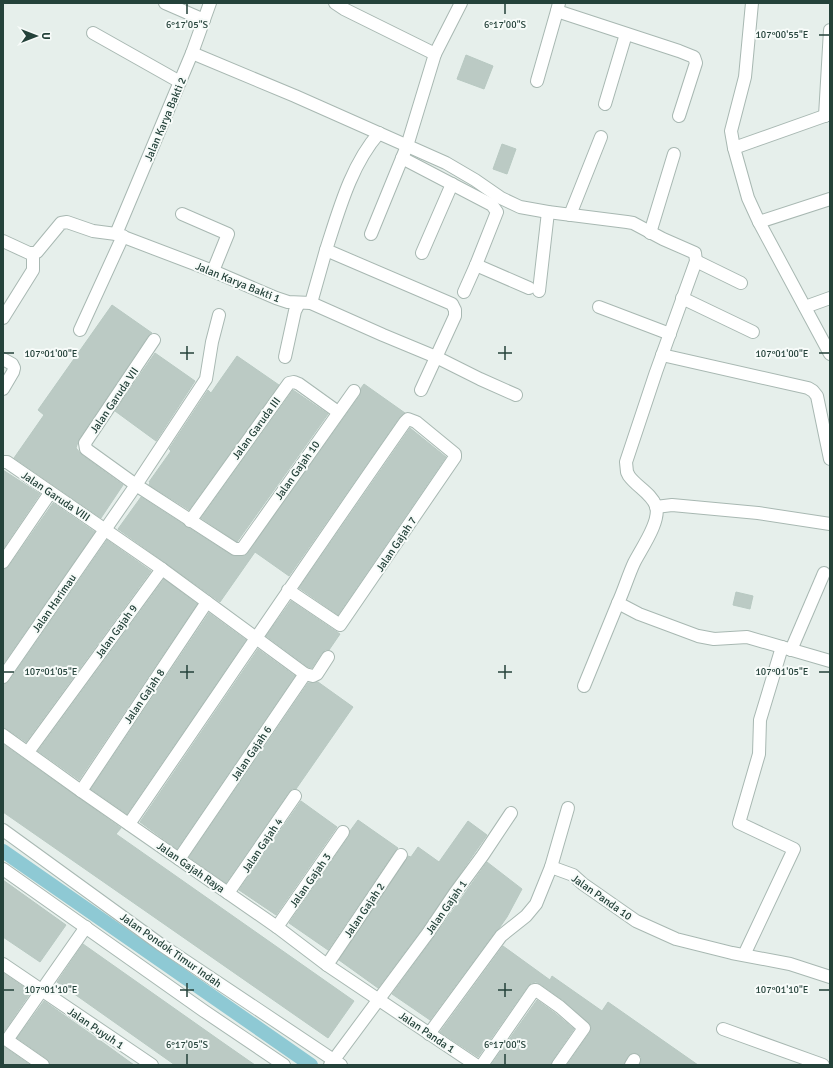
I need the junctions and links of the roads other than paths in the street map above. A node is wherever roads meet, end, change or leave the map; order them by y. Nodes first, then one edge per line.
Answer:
1 (165, 3) edge
2 (210, 3) edge
3 (334, 3) edge
4 (461, 3) edge
5 (752, 3) edge
6 (558, 7) edge
7 (204, 20) junction
8 (830, 30) edge
9 (93, 33) dead end
10 (626, 34) junction
11 (192, 53) junction
12 (435, 54) junction
13 (537, 81) dead end
14 (180, 82) junction
15 (605, 104) dead end
16 (827, 115) edge
17 (679, 116) dead end
18 (379, 133) junction
19 (601, 138) dead end
20 (407, 146) junction
21 (734, 148) junction
22 (674, 154) dead end
23 (402, 158) junction
24 (452, 184) junction
25 (830, 199) edge
26 (548, 212) junction
27 (182, 214) dead end
28 (570, 215) junction
29 (759, 222) junction
30 (650, 233) junction
31 (371, 234) dead end
32 (120, 235) junction
33 (3, 241) edge
34 (326, 250) junction
35 (33, 253) junction
36 (422, 253) dead end
37 (696, 261) junction
38 (476, 265) junction
39 (213, 271) junction
40 (741, 284) dead end
41 (464, 292) dead end
42 (682, 298) junction
43 (830, 298) edge
44 (298, 303) junction
45 (311, 303) junction
46 (599, 307) dead end
47 (805, 307) junction
48 (219, 315) dead end
49 (3, 318) edge
50 (80, 330) dead end
51 (753, 332) dead end
52 (670, 334) junction
53 (154, 340) dead end
54 (830, 354) edge
55 (662, 355) junction
56 (285, 357) dead end
57 (436, 357) junction
58 (3, 359) edge
59 (3, 389) edge
60 (421, 390) dead end
61 (354, 391) dead end
62 (516, 395) dead end
63 (338, 412) junction
64 (830, 460) edge
65 (5, 462) edge
66 (136, 485) junction
67 (50, 493) junction
68 (656, 507) junction
69 (190, 521) junction
70 (830, 524) edge
71 (105, 529) junction
72 (3, 562) edge
73 (162, 569) junction
74 (824, 573) dead end
75 (288, 590) junction
76 (207, 602) junction
77 (618, 603) junction
78 (256, 638) junction
79 (786, 649) junction
80 (328, 657) dead end
81 (830, 661) edge
82 (305, 674) junction
83 (3, 677) edge
84 (584, 686) dead end
85 (3, 736) edge
86 (28, 752) junction
87 (81, 791) junction
88 (295, 796) dead end
89 (568, 808) dead end
90 (511, 813) dead end
91 (129, 824) junction
92 (3, 830) edge
93 (343, 832) dead end
94 (401, 855) dead end
95 (179, 859) junction
96 (550, 867) junction
97 (3, 869) edge
98 (228, 893) junction
99 (86, 927) junction
100 (278, 927) junction
101 (744, 956) junction
102 (3, 964) edge
103 (327, 965) junction
104 (830, 977) edge
105 (41, 991) junction
106 (379, 999) junction
107 (723, 1029) dead end
108 (429, 1034) junction
109 (334, 1064) edge
110 (43, 1065) edge
111 (152, 1065) edge
112 (284, 1065) edge
113 (476, 1065) edge
114 (482, 1065) edge
115 (558, 1065) edge
116 (823, 1065) edge

1 - 7 street
2 - 7 street, Jalan Karya Bakti 2
3 - 12 street
4 - 12 street
5 - 21 street
6 - 10 street
6 - 13 street
7 - 11 street, Jalan Karya Bakti 2
8 - 16 street
9 - 14 street
10 - 15 street
10 - 17 street
11 - 14 street, Jalan Karya Bakti 2
11 - 18 street
12 - 20 street
14 - 32 street, Jalan Karya Bakti 2
16 - 21 street
18 - 20 street
18 - 34 street
19 - 28 street
20 - 23 street
20 - 26 street
21 - 29 street
22 - 30 street
23 - 24 street
23 - 31 street
24 - 36 street
24 - 38 street
25 - 29 street
26 - 28 street
26 - 38 street
27 - 39 street
28 - 30 street
29 - 47 street
30 - 37 street
32 - 35 street, Jalan Karya Bakti 1
32 - 39 street, Jalan Karya Bakti 1
32 - 50 street, Jalan Karya Bakti 2
33 - 35 street
34 - 45 street
34 - 57 street
35 - 49 street
37 - 40 street
37 - 42 street
38 - 41 street
39 - 44 street, Jalan Karya Bakti 1
42 - 51 street
42 - 52 street
43 - 47 street
44 - 45 street, Jalan Karya Bakti 1
44 - 56 street
45 - 57 street, Jalan Karya Bakti 1
46 - 52 street
47 - 54 street
48 - 66 street, Jalan Harimau
52 - 55 street
53 - 66 street, Jalan Garuda VII
55 - 64 street
55 - 68 street
57 - 60 street
57 - 62 street, Jalan Karya Bakti 1
58 - 59 street
61 - 63 street, Jalan Gajah 10
63 - 69 street, Jalan Gajah 10
63 - 69 street, Jalan Garuda III
65 - 67 street, Jalan Garuda VIII
66 - 69 street
66 - 71 street, Jalan Harimau
67 - 71 street, Jalan Garuda VIII
67 - 72 street
68 - 70 street
68 - 77 street
71 - 73 street, Jalan Garuda VIII
71 - 83 street, Jalan Harimau
73 - 76 street, Jalan Garuda VIII
73 - 86 street, Jalan Gajah 9
74 - 79 street
75 - 75 street, Jalan Gajah 7
75 - 78 street
76 - 78 street, Jalan Garuda VIII
76 - 87 street, Jalan Gajah 8
77 - 79 street
77 - 84 street
78 - 82 street, Jalan Garuda VIII
78 - 91 street
79 - 81 street
79 - 101 street
80 - 82 street
82 - 95 street, Jalan Gajah 6
85 - 86 street, Jalan Gajah Raya
86 - 87 street, Jalan Gajah Raya
87 - 91 street, Jalan Gajah Raya
88 - 98 street, Jalan Gajah 4
89 - 96 street
90 - 106 street, Jalan Gajah 1
91 - 95 street, Jalan Gajah Raya
92 - 109 street, Jalan Pondok Timur Indah
93 - 100 street, Jalan Gajah 3
94 - 103 street, Jalan Gajah 2
95 - 98 street, Jalan Gajah Raya
96 - 101 street, Jalan Panda 10
96 - 108 street
97 - 99 street
98 - 100 street, Jalan Gajah Raya
99 - 105 street
99 - 112 street
100 - 103 street, Jalan Gajah Raya
101 - 104 street, Jalan Panda 10
102 - 105 street, Jalan Puyuh 1
103 - 106 street, Jalan Gajah Raya
105 - 110 street
105 - 111 street, Jalan Puyuh 1
106 - 108 street, Jalan Panda 1
106 - 109 street, Jalan Gajah 1
107 - 116 street
108 - 113 street, Jalan Panda 1
114 - 115 street

